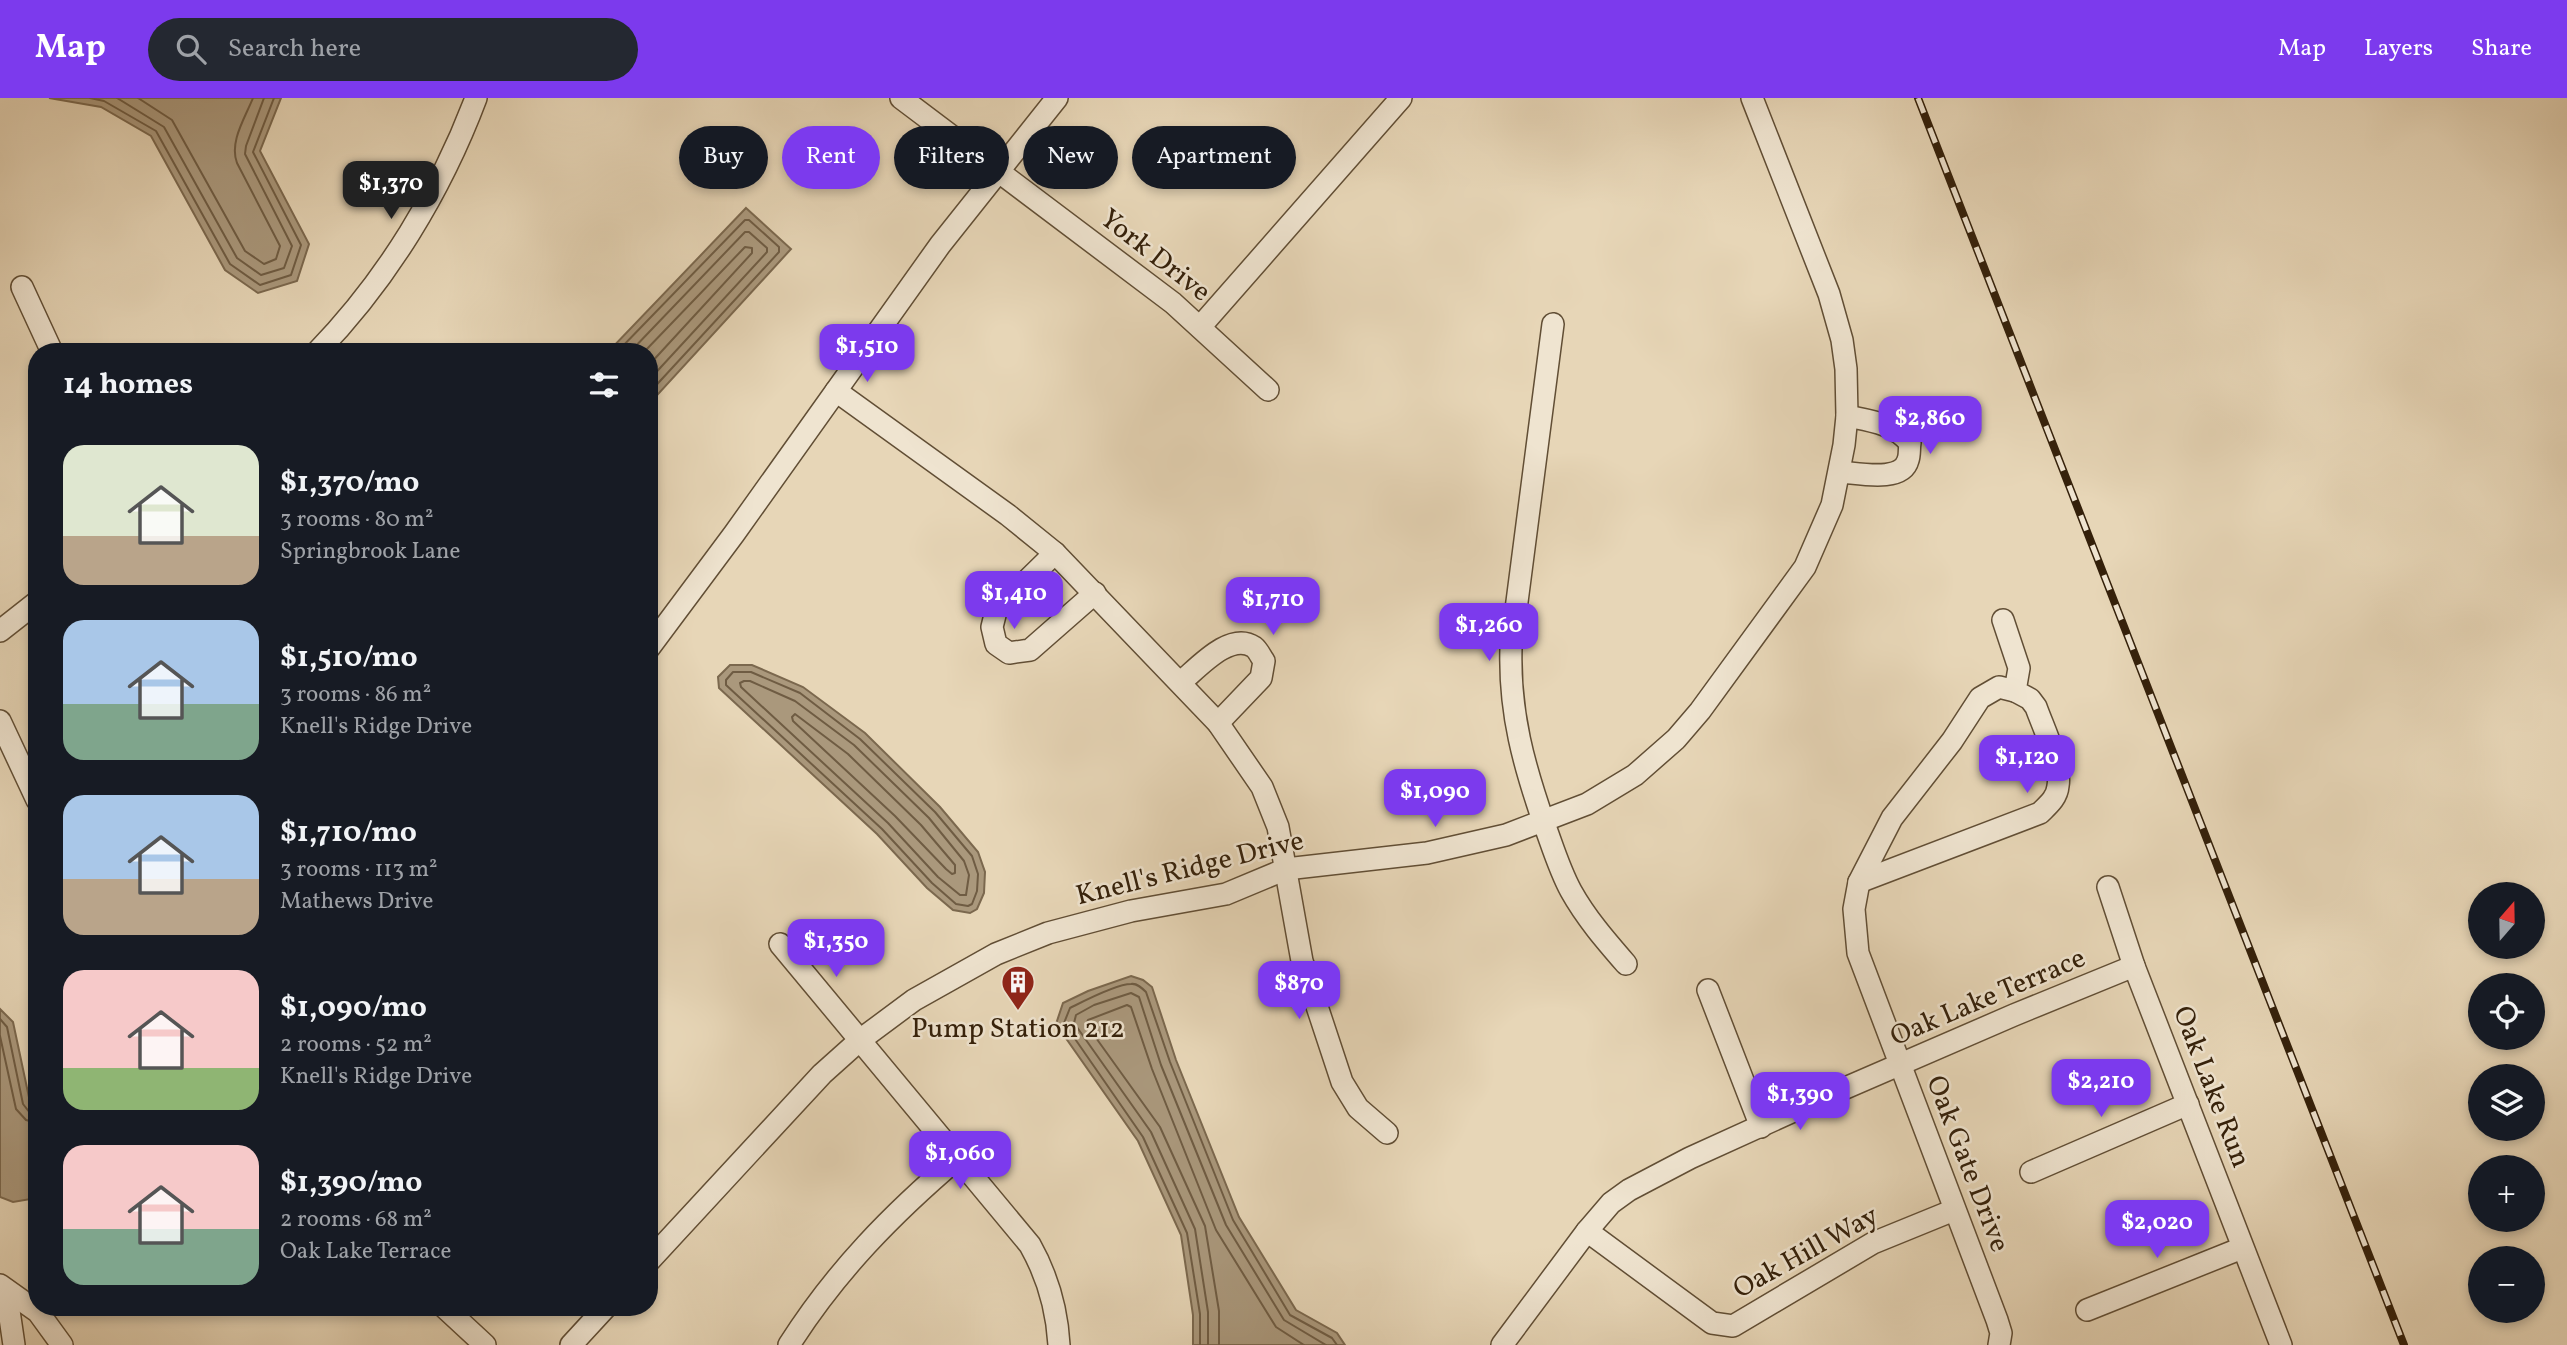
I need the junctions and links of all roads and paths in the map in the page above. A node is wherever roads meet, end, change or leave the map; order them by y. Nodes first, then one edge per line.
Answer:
1 (476, 98) edge
2 (901, 98) edge
3 (1057, 98) edge
4 (1401, 98) edge
5 (1752, 98) edge
6 (938, 126) edge
7 (1009, 157) edge
8 (1009, 179) edge
9 (984, 189) edge
10 (22, 287) dead end
11 (1553, 324) dead end
12 (1200, 327) junction
13 (48, 343) edge
14 (325, 343) edge
15 (1268, 390) dead end
16 (836, 391) junction
17 (1847, 416) junction
18 (1840, 472) junction
19 (1055, 553) junction
20 (1095, 593) junction
21 (28, 609) edge
22 (2003, 621) dead end
23 (0, 631) edge
24 (658, 636) edge
25 (1181, 682) junction
26 (2015, 691) junction
27 (0, 721) edge
28 (1218, 723) junction
29 (28, 781) edge
30 (1544, 822) junction
31 (1286, 869) junction
32 (1859, 883) junction
33 (2108, 887) dead end
34 (780, 944) dead end
35 (1626, 964) dead end
36 (2134, 966) junction
37 (1708, 990) dead end
38 (860, 1040) junction
39 (1899, 1066) junction
40 (2188, 1104) junction
41 (1761, 1127) junction
42 (1387, 1133) dead end
43 (959, 1157) junction
44 (2031, 1172) dead end
45 (1954, 1210) junction
46 (1587, 1231) junction
47 (2242, 1248) junction
48 (658, 1251) edge
49 (3, 1288) edge
50 (28, 1305) edge
51 (2087, 1310) dead end
52 (41, 1316) edge
53 (454, 1316) edge
54 (598, 1316) edge
55 (14, 1345) edge
56 (62, 1345) edge
57 (485, 1345) edge
58 (571, 1345) edge
59 (789, 1345) edge
60 (1059, 1345) edge
61 (1502, 1345) edge
62 (1999, 1345) edge
63 (2281, 1345) edge

1 - 14 street
2 - 6 street, York Drive
3 - 7 street
4 - 12 street
5 - 17 street, Knell's Ridge Drive
8 - 12 street, York Drive
9 - 16 street
10 - 13 street
11 - 30 street
12 - 15 street, York Drive
16 - 19 street
16 - 24 street
17 - 18 street, Knell's Ridge Drive
17 - 18 street
18 - 30 street, Knell's Ridge Drive
19 - 20 street
19 - 20 street
20 - 25 street
21 - 23 street
22 - 26 street
25 - 28 street
25 - 28 street
26 - 32 street, Oak Gate Drive
26 - 32 street
27 - 29 street
28 - 31 street
30 - 31 street, Knell's Ridge Drive
30 - 35 street
31 - 38 street, Knell's Ridge Drive
31 - 42 street
32 - 39 street, Oak Gate Drive
33 - 36 street, Oak Lake Run
34 - 38 street
36 - 39 street, Oak Lake Terrace
36 - 40 street, Oak Lake Run
37 - 41 street
38 - 43 street
38 - 48 street, Knell's Ridge Drive
39 - 41 street, Oak Lake Terrace
39 - 45 street, Oak Gate Drive
40 - 44 street
40 - 47 street, Oak Lake Run
41 - 46 street, Oak Lake Terrace
43 - 59 street
43 - 60 street
45 - 46 street, Oak Hill Way
45 - 62 street, Oak Gate Drive
46 - 61 street, Oak Lake Terrace
47 - 51 street
47 - 63 street, Oak Lake Run
49 - 50 street
49 - 55 street
52 - 56 street
53 - 57 street
54 - 58 street

